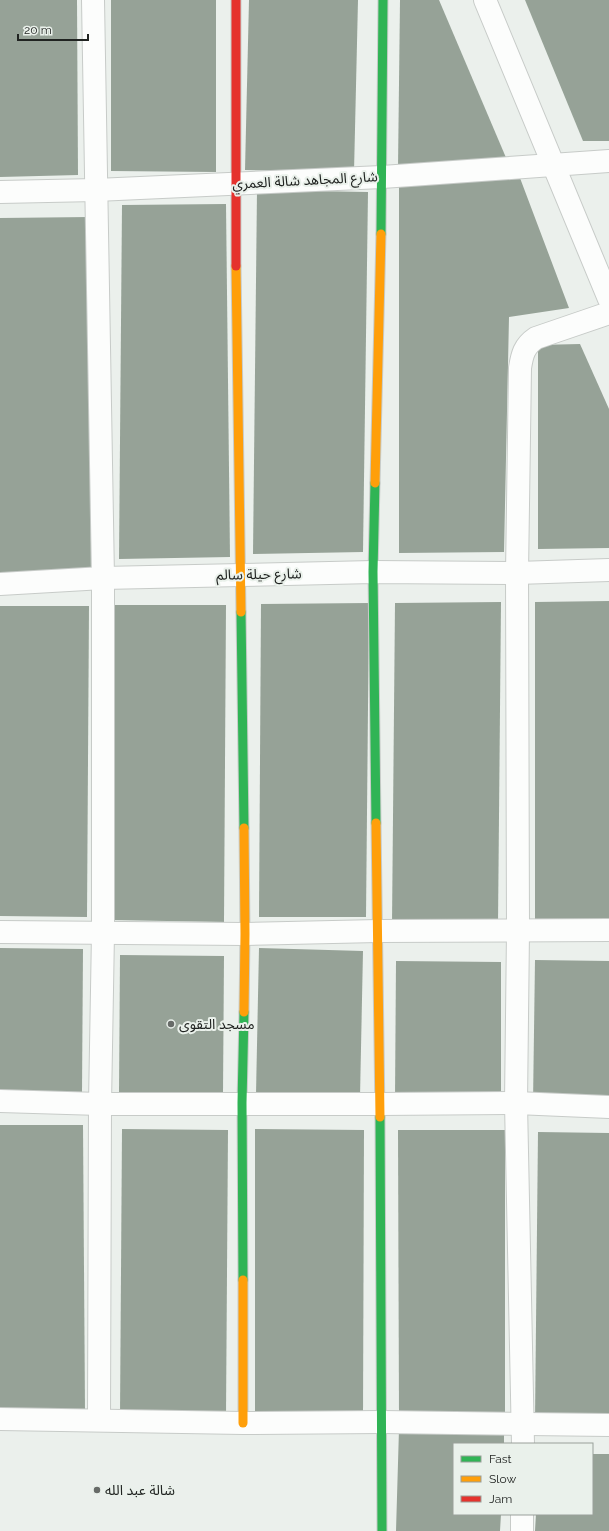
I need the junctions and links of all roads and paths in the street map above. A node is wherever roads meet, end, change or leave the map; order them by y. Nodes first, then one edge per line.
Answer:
1 (93, 0) edge
2 (236, 0) edge
3 (383, 0) edge
4 (485, 0) edge
5 (609, 161) edge
6 (553, 164) junction
7 (382, 177) junction
8 (235, 184) junction
9 (96, 190) junction
10 (0, 192) edge
11 (609, 299) edge
12 (609, 313) edge
13 (609, 570) edge
14 (373, 572) junction
15 (517, 573) junction
16 (241, 575) junction
17 (103, 578) junction
18 (0, 584) edge
19 (378, 930) junction
20 (609, 930) edge
21 (518, 931) junction
22 (0, 932) edge
23 (103, 933) junction
24 (245, 934) junction
25 (0, 1101) edge
26 (516, 1102) junction
27 (242, 1103) junction
28 (100, 1104) junction
29 (380, 1104) junction
30 (609, 1107) edge
31 (0, 1419) edge
32 (99, 1420) junction
33 (382, 1422) junction
34 (243, 1423) junction
35 (609, 1425) edge
36 (523, 1434) edge
37 (522, 1515) edge
38 (382, 1531) edge
39 (522, 1531) edge

1 - 9 street
2 - 8 street
3 - 7 street
4 - 6 street
5 - 6 street, شارع المجاهد شالة العمري
6 - 7 street, شارع المجاهد شالة العمري
6 - 11 street
7 - 8 street, شارع المجاهد شالة العمري
7 - 14 street
8 - 9 street, شارع المجاهد شالة العمري
8 - 16 street
9 - 10 street, شارع المجاهد شالة العمري
9 - 17 street
12 - 15 street
13 - 15 street, شارع حيلة سالم
14 - 15 street, شارع حيلة سالم
14 - 16 street, شارع حيلة سالم
14 - 19 street
15 - 21 street
16 - 17 street, شارع حيلة سالم
16 - 24 street
17 - 18 street, شارع حيلة سالم
17 - 23 street
19 - 21 street
19 - 24 street
19 - 29 street
20 - 21 street
21 - 26 street
22 - 23 street
23 - 24 street
23 - 28 street
24 - 27 street
25 - 28 street
26 - 29 street
26 - 30 street
26 - 36 street
27 - 28 street
27 - 29 street
27 - 34 street
28 - 32 street
29 - 33 street
31 - 32 street
32 - 34 street
33 - 34 street
33 - 36 street
33 - 38 street
35 - 36 street
37 - 39 street

